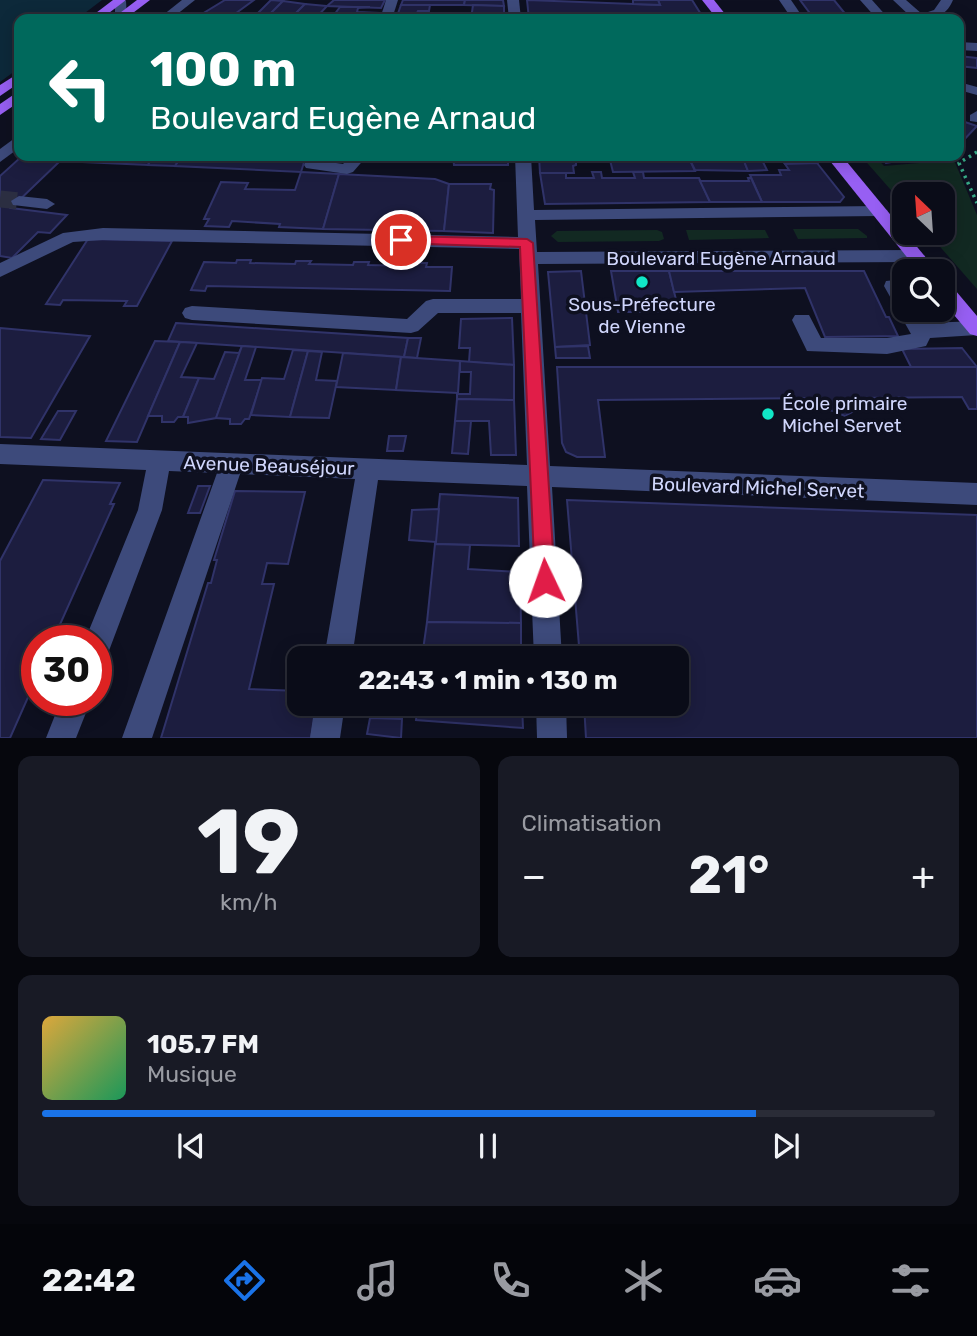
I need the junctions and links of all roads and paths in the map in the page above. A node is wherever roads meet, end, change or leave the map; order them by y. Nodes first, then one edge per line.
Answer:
1 (120, 0) edge
2 (145, 0) edge
3 (188, 0) edge
4 (708, 0) edge
5 (866, 0) edge
6 (899, 0) edge
7 (947, 0) edge
8 (101, 14) edge
9 (127, 14) edge
10 (170, 14) edge
11 (719, 14) edge
12 (879, 14) edge
13 (914, 14) edge
14 (936, 14) edge
15 (14, 81) edge
16 (0, 92) edge
17 (14, 99) edge
18 (0, 111) edge
19 (14, 144) edge
20 (0, 157) edge
21 (314, 161) edge
22 (354, 161) edge
23 (523, 161) edge
24 (838, 161) edge
25 (962, 161) edge
26 (19, 201) tunnel mouth
27 (977, 203) edge
28 (47, 204) dead end
29 (880, 211) junction
30 (526, 215) junction
31 (527, 251) junction
32 (916, 256) junction
33 (919, 259) edge
34 (0, 271) edge
35 (955, 303) edge
36 (530, 306) junction
37 (192, 313) dead end
38 (802, 320) dead end
39 (916, 322) edge
40 (977, 328) edge
41 (922, 331) junction
42 (0, 454) edge
43 (159, 461) junction
44 (232, 464) junction
45 (368, 469) junction
46 (539, 477) junction
47 (977, 494) edge
48 (105, 625) edge
49 (340, 646) edge
50 (547, 646) edge
51 (70, 716) edge
52 (328, 716) edge
53 (551, 716) edge
54 (61, 737) edge
55 (136, 737) edge
56 (325, 737) edge
57 (552, 737) edge

1 - 8 main road
2 - 9 main road
3 - 10 street
4 - 11 main road
5 - 12 street
6 - 13 street
7 - 14 street
15 - 16 main road
17 - 18 main road
19 - 20 street
21 - 22 street
23 - 30 street
24 - 29 main road
25 - 27 path
26 - 28 street
29 - 30 street
29 - 32 main road
30 - 31 street
31 - 32 street, Boulevard Eugène Arnaud
31 - 34 street, Boulevard Eugène Arnaud
31 - 36 street
32 - 33 main road
35 - 40 main road
36 - 37 street
36 - 46 street
38 - 41 street
39 - 41 street
40 - 41 street
42 - 43 street, Avenue Beauséjour
43 - 44 street, Avenue Beauséjour
43 - 48 street
44 - 45 street, Avenue Beauséjour
44 - 55 street
45 - 46 street, Avenue Beauséjour
45 - 49 street
46 - 47 street, Boulevard Michel Servet
46 - 50 street
51 - 54 street
52 - 56 street
53 - 57 street

